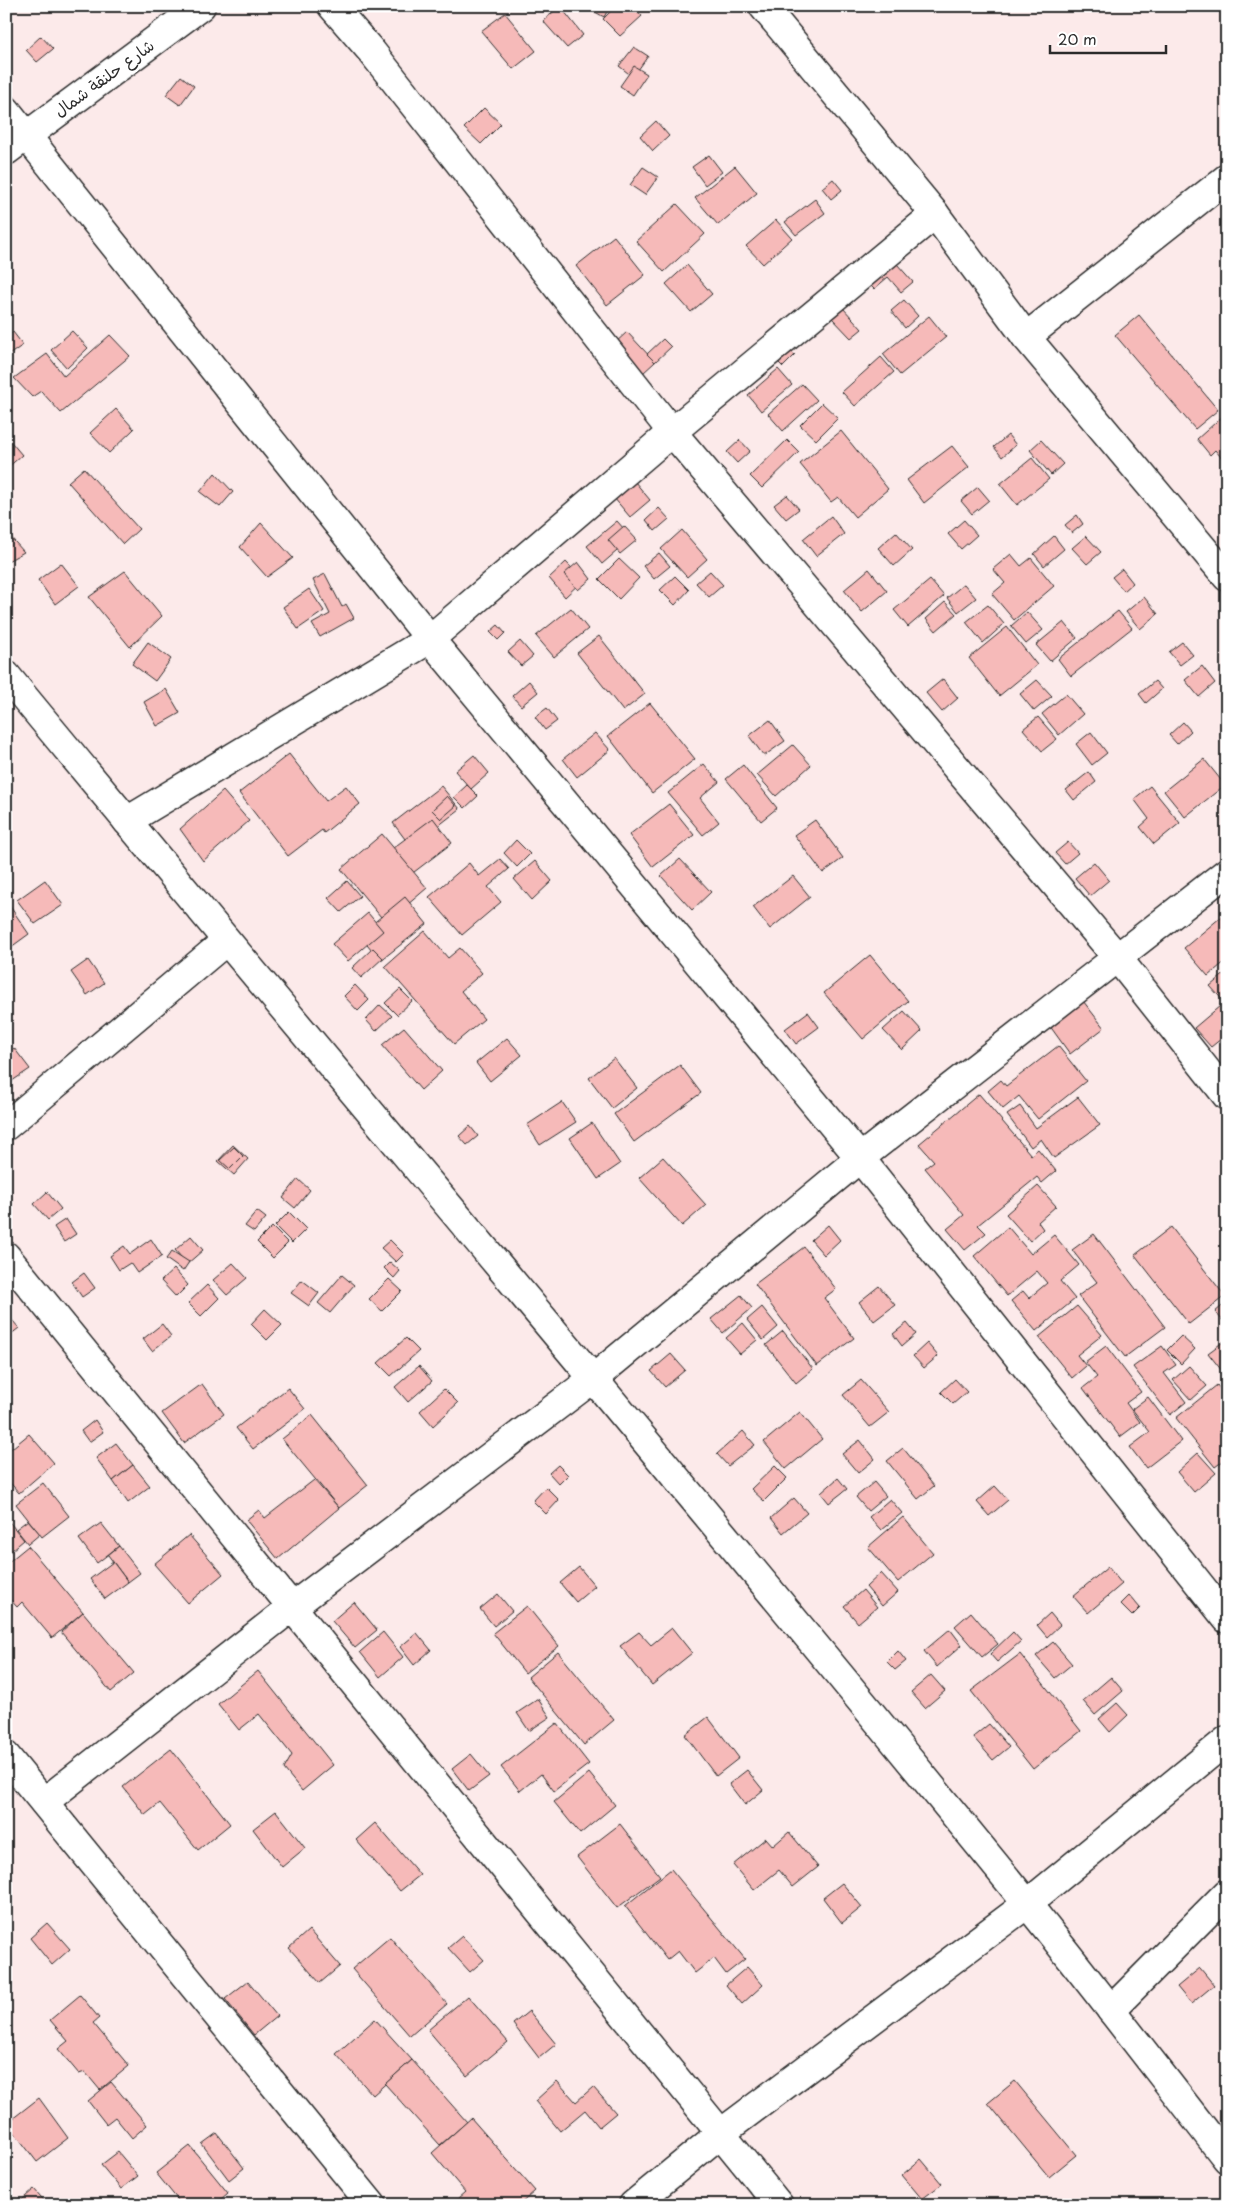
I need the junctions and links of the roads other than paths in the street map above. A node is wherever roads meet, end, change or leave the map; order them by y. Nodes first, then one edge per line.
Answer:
1 (201, 6) edge
2 (332, 6) edge
3 (763, 6) edge
4 (6, 110) edge
5 (17, 143) edge
6 (1227, 178) edge
7 (935, 214) junction
8 (1026, 338) junction
9 (672, 432) junction
10 (1227, 577) edge
11 (430, 639) junction
12 (6, 675) edge
13 (127, 821) junction
14 (1227, 872) edge
15 (226, 942) junction
16 (1116, 956) junction
17 (1227, 1096) edge
18 (6, 1126) edge
19 (860, 1158) junction
20 (6, 1256) edge
21 (594, 1378) junction
22 (292, 1607) junction
23 (1227, 1620) edge
24 (1227, 1740) edge
25 (6, 1756) edge
26 (44, 1802) junction
27 (1227, 1893) edge
28 (1027, 1904) junction
29 (1111, 2010) junction
30 (721, 2133) junction
31 (1227, 2159) edge
32 (372, 2205) edge
33 (634, 2205) edge
34 (779, 2205) edge

1 - 5 street, شارع حلنقة شمال
2 - 9 street
3 - 7 street
4 - 5 street
5 - 11 street
6 - 8 street
7 - 8 street
7 - 9 street
8 - 10 street
9 - 11 street
9 - 16 street
11 - 13 street
11 - 19 street
12 - 13 street
13 - 15 street
14 - 16 street
15 - 18 street
15 - 21 street
16 - 17 street
16 - 19 street
19 - 21 street
19 - 23 street
20 - 22 street
21 - 22 street
21 - 28 street
22 - 26 street
22 - 30 street
24 - 28 street
25 - 26 street
26 - 32 street
27 - 29 street
28 - 29 street
28 - 30 street
29 - 31 street
30 - 33 street
30 - 34 street

